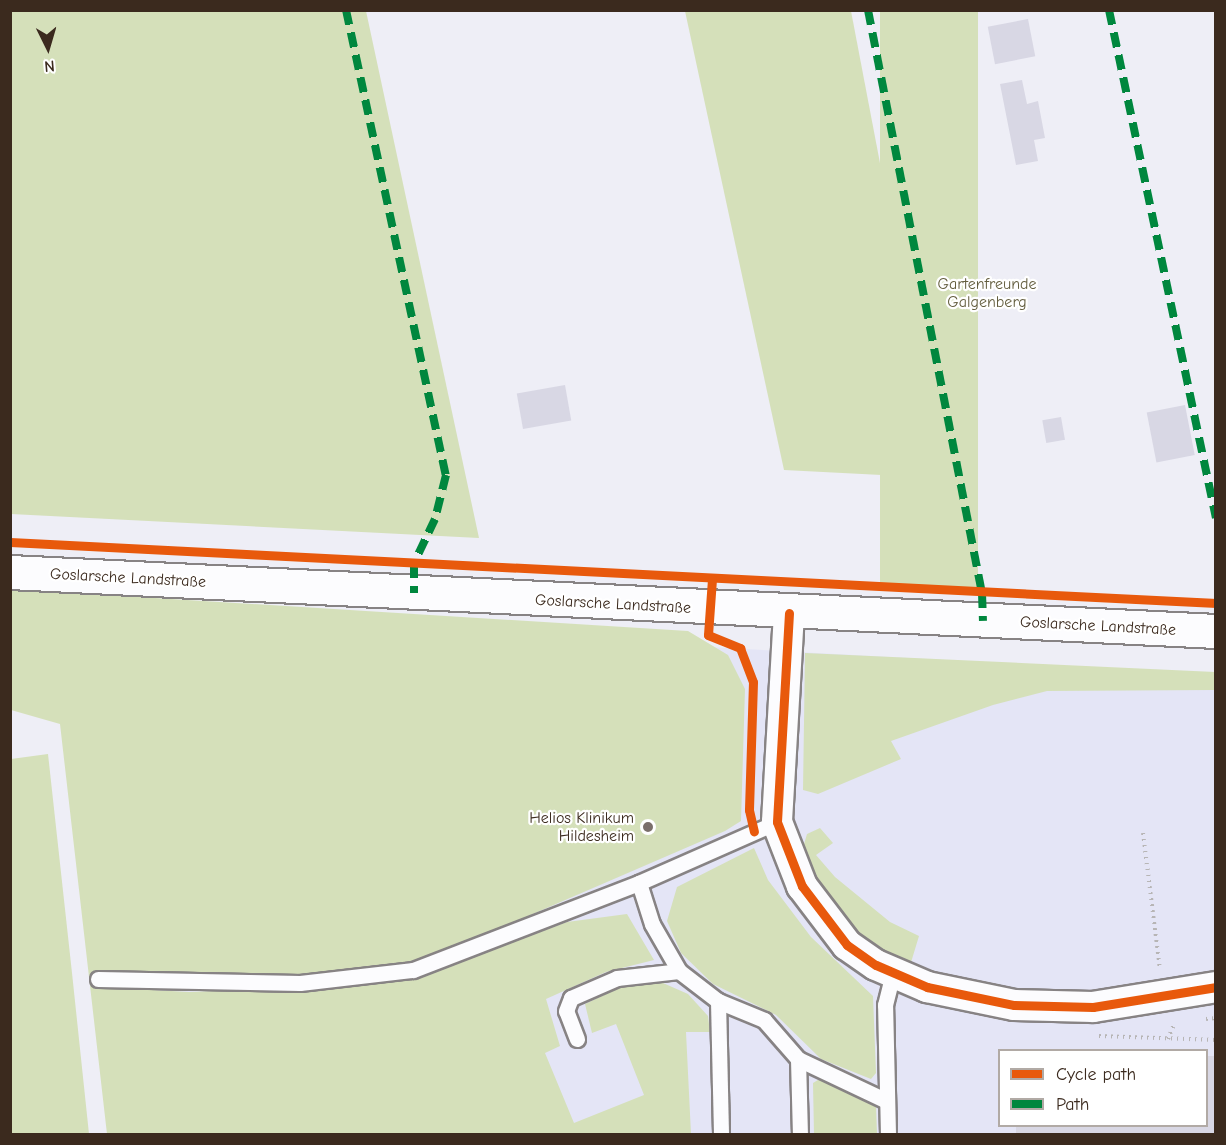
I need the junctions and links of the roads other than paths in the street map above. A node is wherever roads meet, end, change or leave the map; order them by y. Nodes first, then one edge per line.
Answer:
1 (10, 572) edge
2 (789, 613) junction
3 (1215, 631) edge
4 (777, 822) junction
5 (639, 883) junction
6 (679, 971) junction
7 (893, 974) junction
8 (98, 979) dead end
9 (1215, 987) edge
10 (718, 1001) junction
11 (577, 1039) dead end
12 (798, 1059) junction
13 (887, 1101) junction
14 (721, 1134) edge
15 (800, 1134) edge
16 (888, 1134) edge

1 - 2 main road, Goslarsche Landstraße
2 - 3 main road, Goslarsche Landstraße
2 - 4 street
4 - 5 lane
4 - 7 street
5 - 6 lane
5 - 8 lane
6 - 10 lane
6 - 11 lane
7 - 9 street
7 - 13 lane
10 - 12 lane
10 - 14 lane
12 - 13 lane
12 - 15 lane
13 - 16 lane

